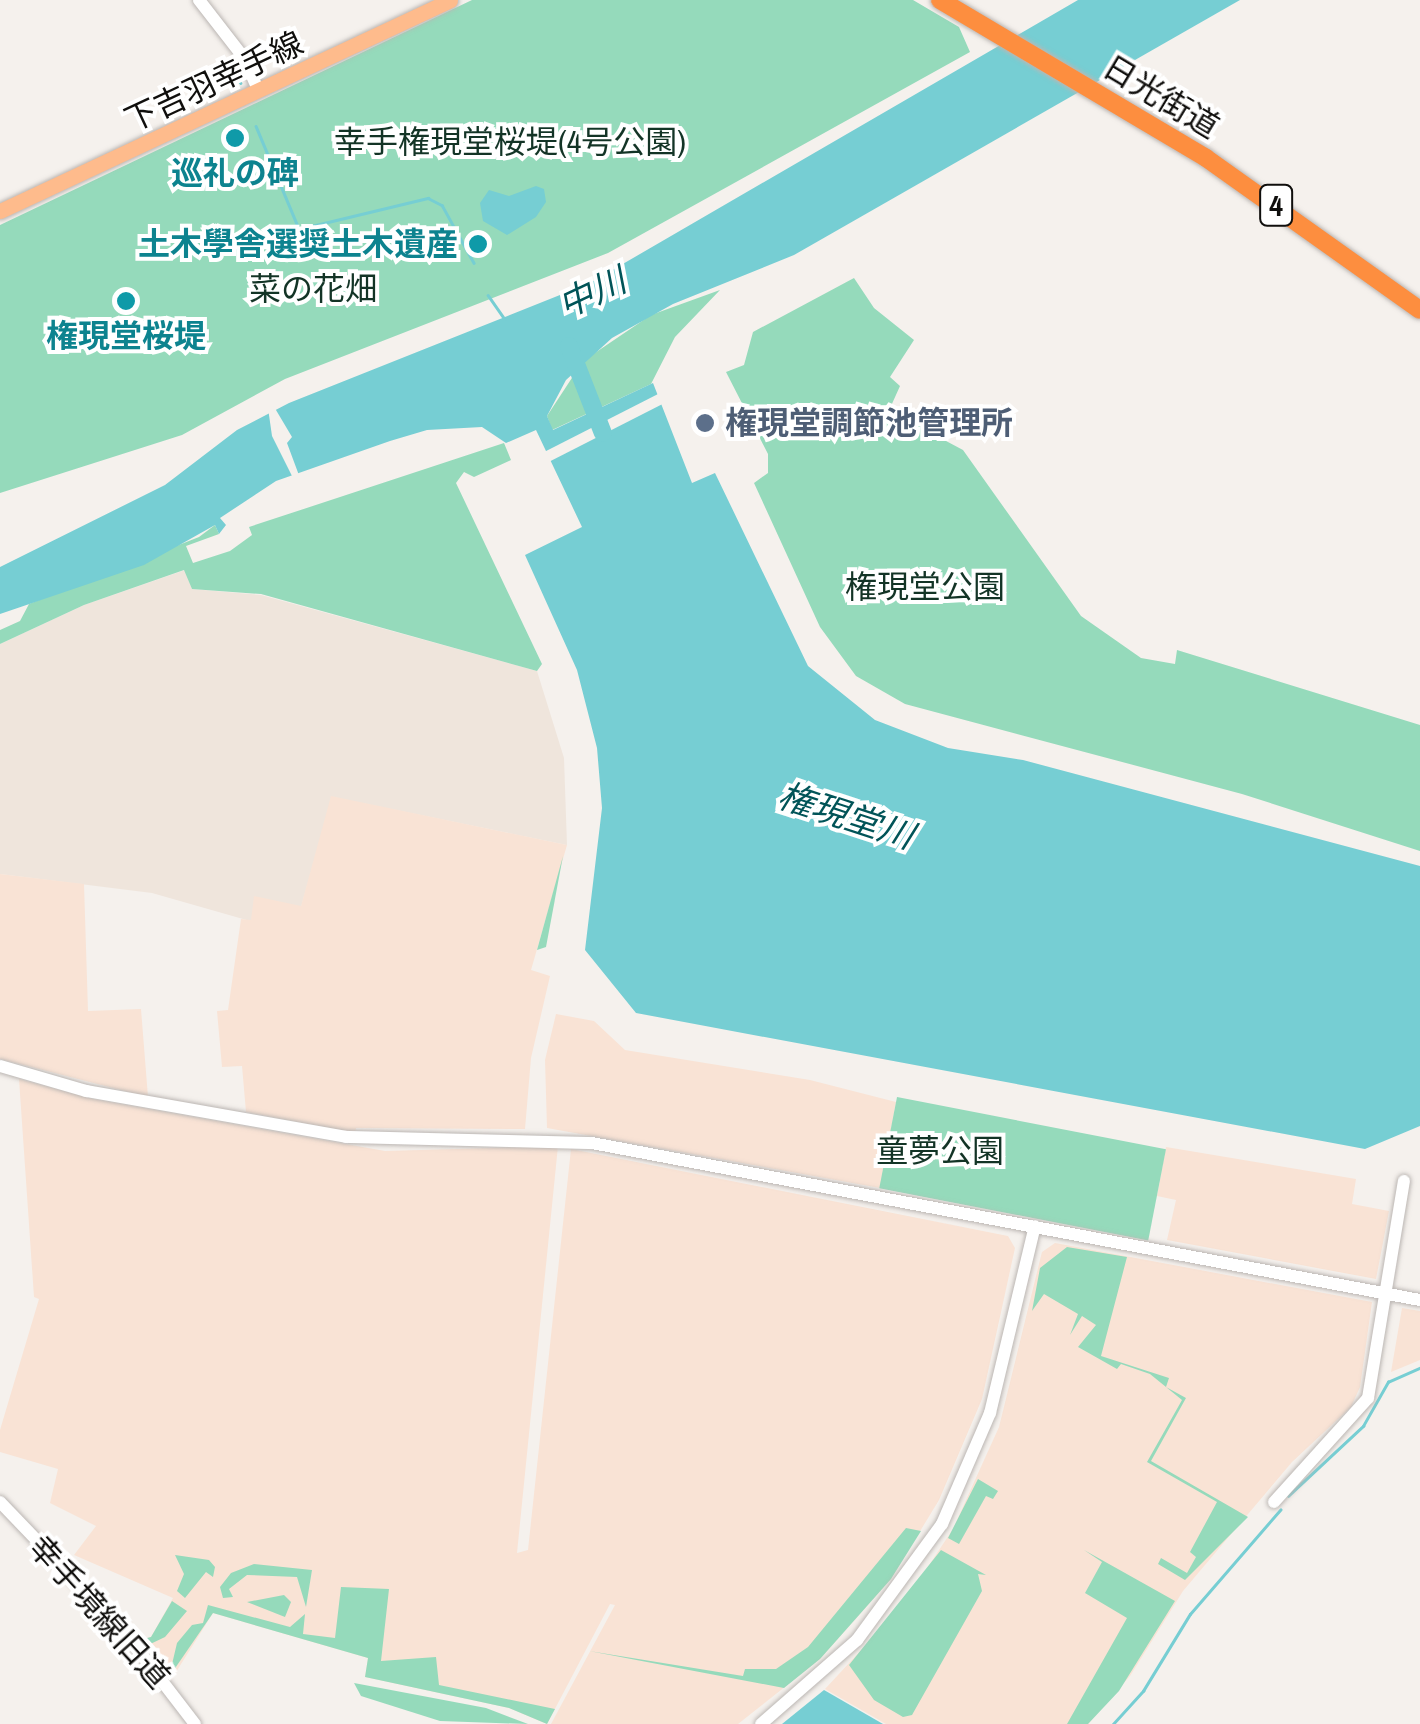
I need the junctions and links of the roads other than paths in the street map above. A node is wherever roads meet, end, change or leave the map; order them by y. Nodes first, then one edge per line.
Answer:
1 (199, 0) edge
2 (450, 0) edge
3 (940, 0) edge
4 (259, 91) junction
5 (0, 211) edge
6 (1345, 254) junction
7 (1420, 300) edge
8 (1420, 310) edge
9 (0, 1066) edge
10 (1404, 1181) dead end
11 (1035, 1226) junction
12 (1384, 1293) junction
13 (1420, 1300) edge
14 (0, 1502) edge
15 (1274, 1502) dead end
16 (194, 1724) edge
17 (761, 1724) edge

1 - 4 street
2 - 4 main road, 下吉羽幸手線
3 - 6 highway, 日光街道 / 4
4 - 5 main road, 下吉羽幸手線
6 - 7 highway, 日光街道 / 4
6 - 8 highway, 日光街道 / 4
9 - 11 street
10 - 12 street
11 - 12 street
11 - 17 street
12 - 13 street
12 - 15 street
14 - 16 street, 幸手境線旧道

